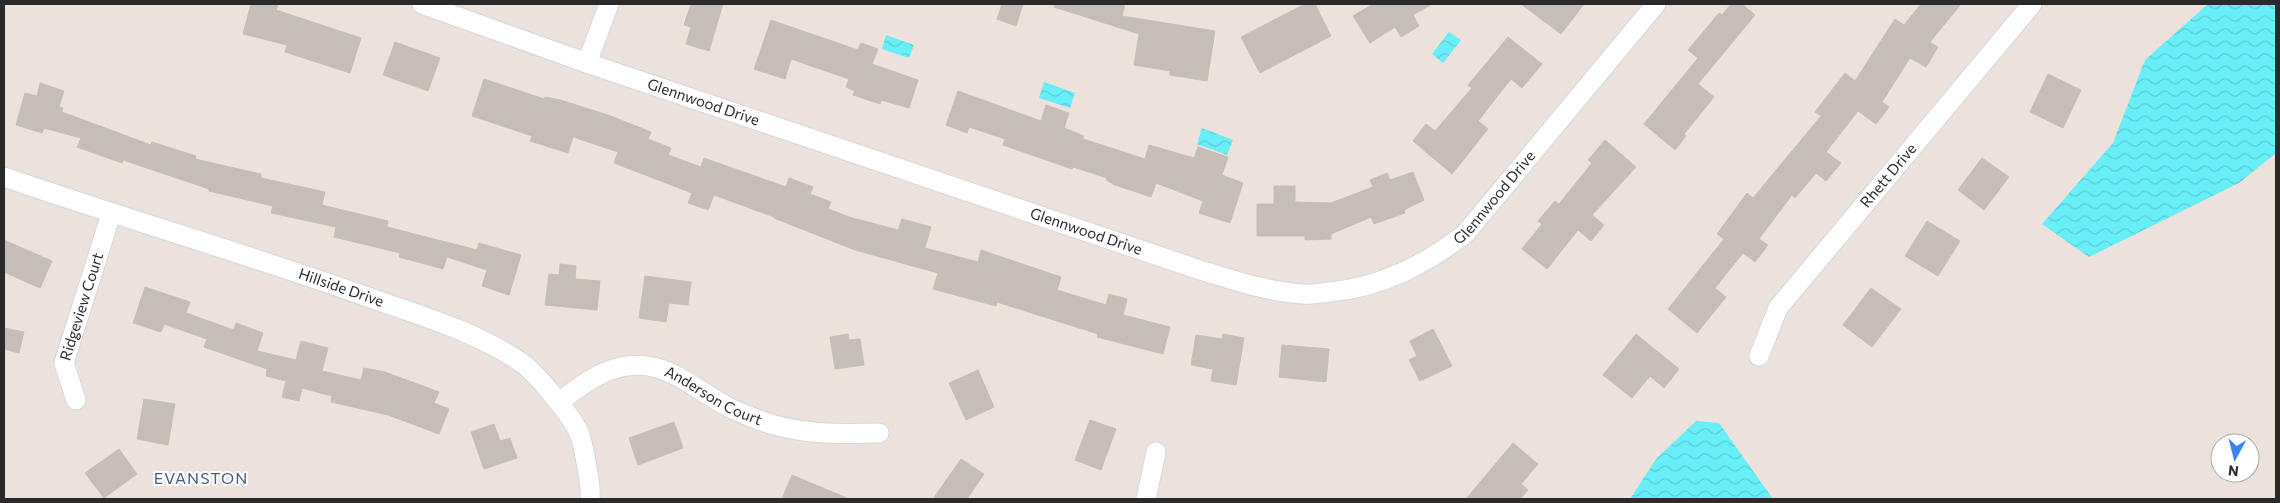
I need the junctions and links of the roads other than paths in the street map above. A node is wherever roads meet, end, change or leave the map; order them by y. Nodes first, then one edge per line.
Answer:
1 (422, 4) edge
2 (609, 4) edge
3 (1656, 4) edge
4 (2032, 4) edge
5 (587, 63) junction
6 (4, 176) edge
7 (111, 214) junction
8 (1758, 356) dead end
9 (76, 400) dead end
10 (558, 402) junction
11 (880, 434) dead end
12 (1156, 452) dead end
13 (590, 499) edge
14 (1146, 499) edge

1 - 5 street, Glennwood Drive
2 - 5 street
3 - 5 street, Glennwood Drive
4 - 8 street, Rhett Drive
6 - 7 street, Hillside Drive
7 - 9 street, Ridgeview Court
7 - 10 street, Hillside Drive
10 - 11 street, Anderson Court
10 - 13 street, Hillside Drive
12 - 14 street

